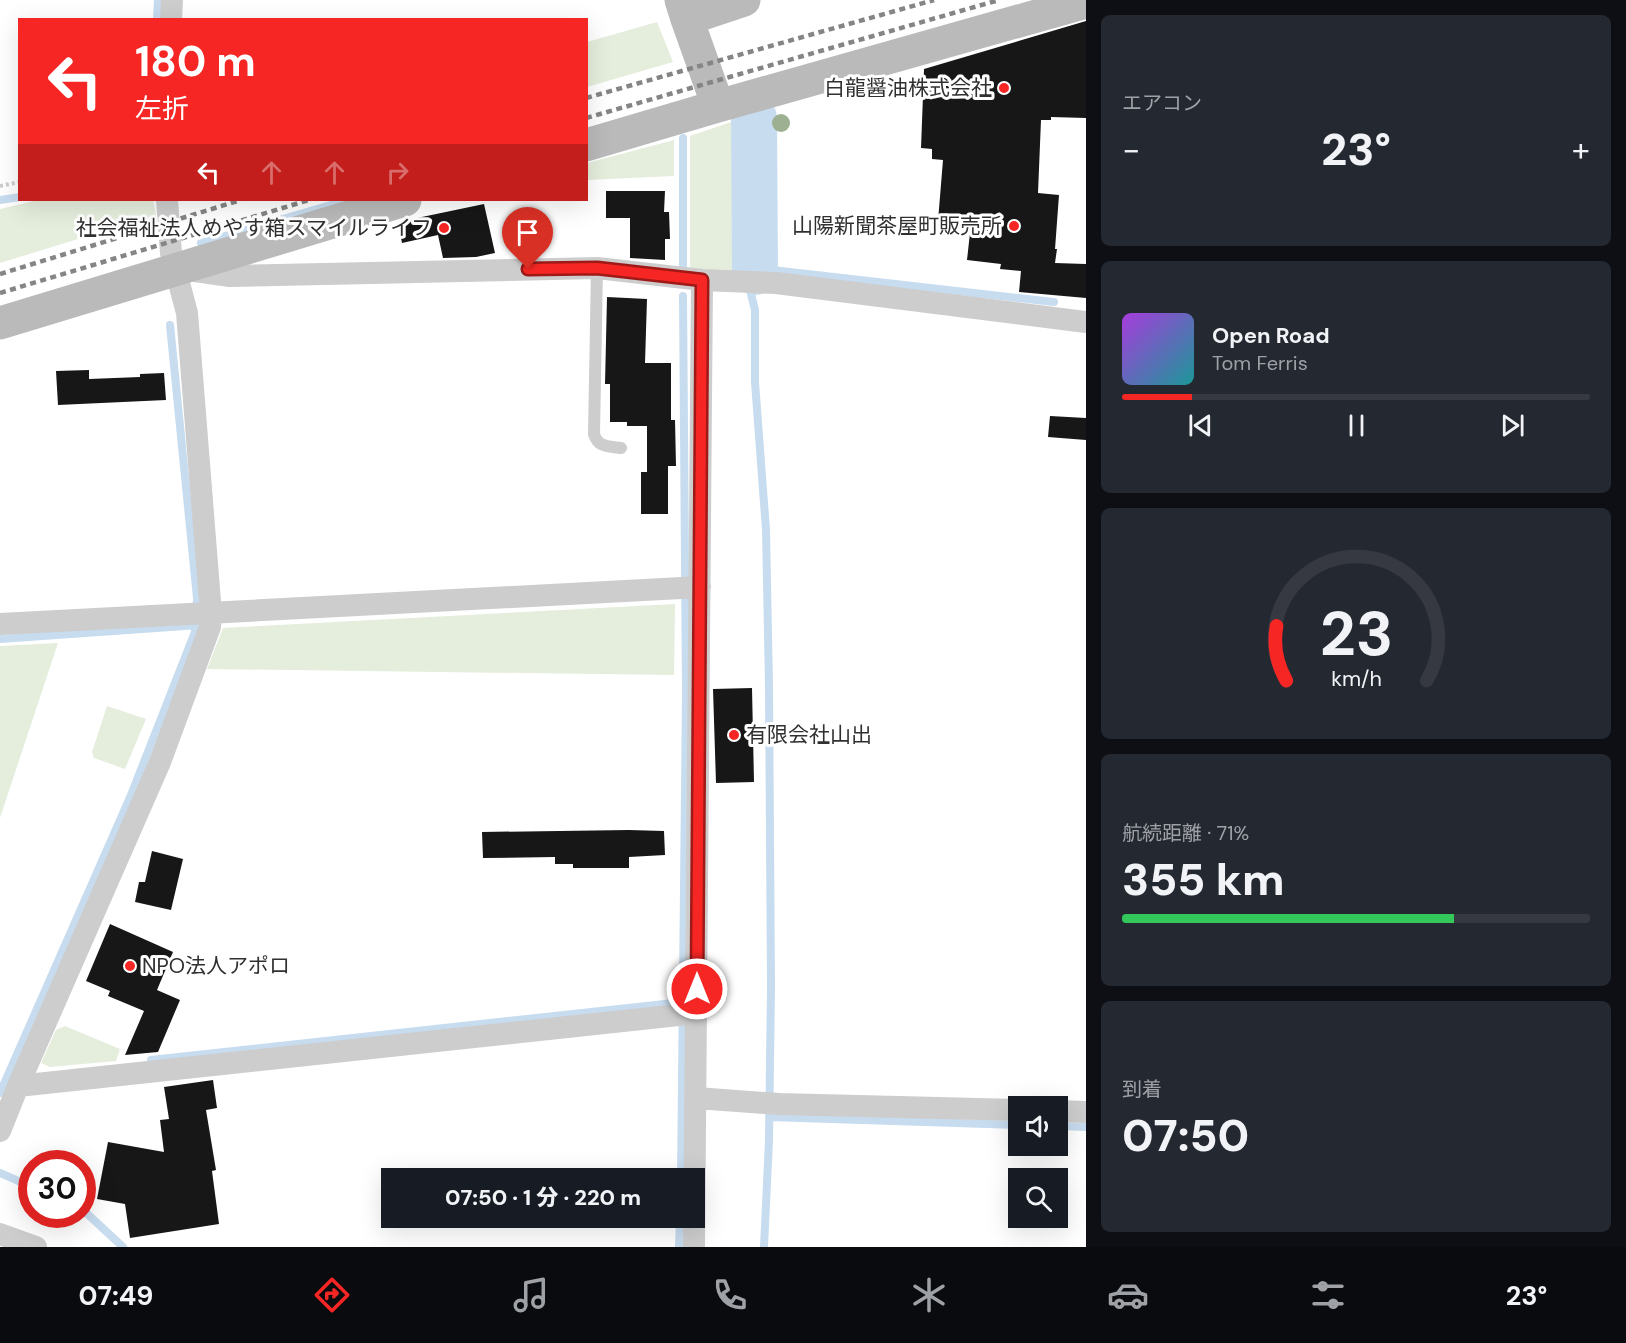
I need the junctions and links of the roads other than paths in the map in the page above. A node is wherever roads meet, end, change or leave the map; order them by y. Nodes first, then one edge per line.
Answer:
1 (172, 0) edge
2 (744, 0) edge
3 (1086, 2) edge
4 (684, 10) edge
5 (171, 18) edge
6 (718, 106) junction
7 (588, 144) edge
8 (167, 201) edge
9 (402, 201) edge
10 (175, 268) junction
11 (597, 268) junction
12 (702, 280) junction
13 (1086, 322) edge
14 (0, 323) edge
15 (621, 448) dead end
16 (691, 588) junction
17 (206, 618) junction
18 (0, 624) edge
19 (689, 1014) junction
20 (18, 1086) junction
21 (696, 1098) junction
22 (1008, 1110) edge
23 (1068, 1111) edge
24 (1086, 1112) edge
25 (0, 1131) edge
26 (0, 1234) edge
27 (36, 1247) edge
28 (694, 1247) edge

1 - 5 street
2 - 4 street
3 - 6 street
4 - 6 street
6 - 7 street
8 - 10 street
9 - 10 street
10 - 11 street
10 - 14 street
10 - 17 street
11 - 12 street
11 - 15 lane
12 - 13 street
12 - 16 street
16 - 17 street
16 - 19 street
17 - 18 street
17 - 20 street
19 - 20 street
19 - 21 street
20 - 25 street
21 - 22 street
21 - 28 street
23 - 24 street
26 - 27 street

